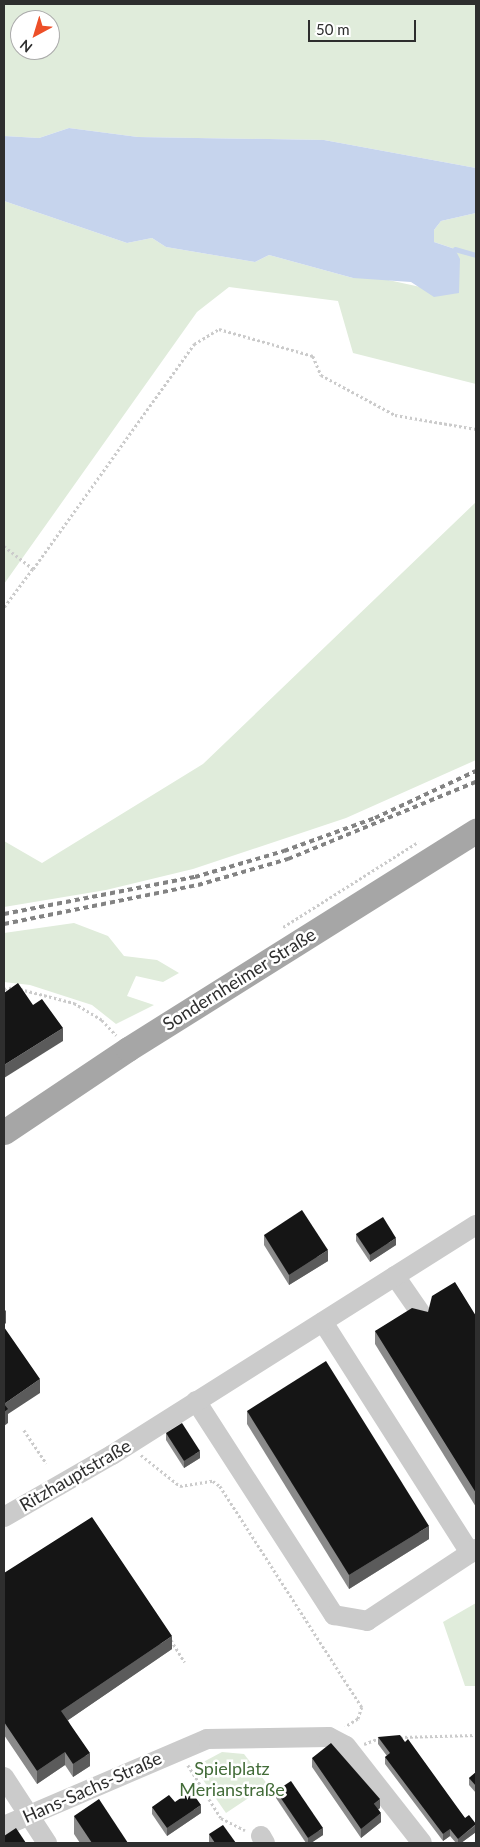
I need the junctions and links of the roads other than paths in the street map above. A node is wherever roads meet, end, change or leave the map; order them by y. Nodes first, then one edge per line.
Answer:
1 (476, 831) edge
2 (4, 1132) edge
3 (476, 1225) edge
4 (395, 1276) junction
5 (422, 1316) edge
6 (323, 1322) junction
7 (196, 1402) junction
8 (4, 1517) edge
9 (473, 1550) edge
10 (4, 1777) edge
11 (29, 1816) junction
12 (4, 1826) edge
13 (47, 1843) edge
14 (422, 1843) edge

1 - 2 main road, Sondernheimer Straße
3 - 4 street, Ritzhauptstraße
4 - 5 street
4 - 6 street, Ritzhauptstraße
6 - 7 street, Ritzhauptstraße
6 - 9 street
7 - 8 street, Ritzhauptstraße
7 - 9 street
10 - 11 street
11 - 12 street, Hans-Sachs-Straße
11 - 13 street
11 - 14 street, Hans-Sachs-Straße

